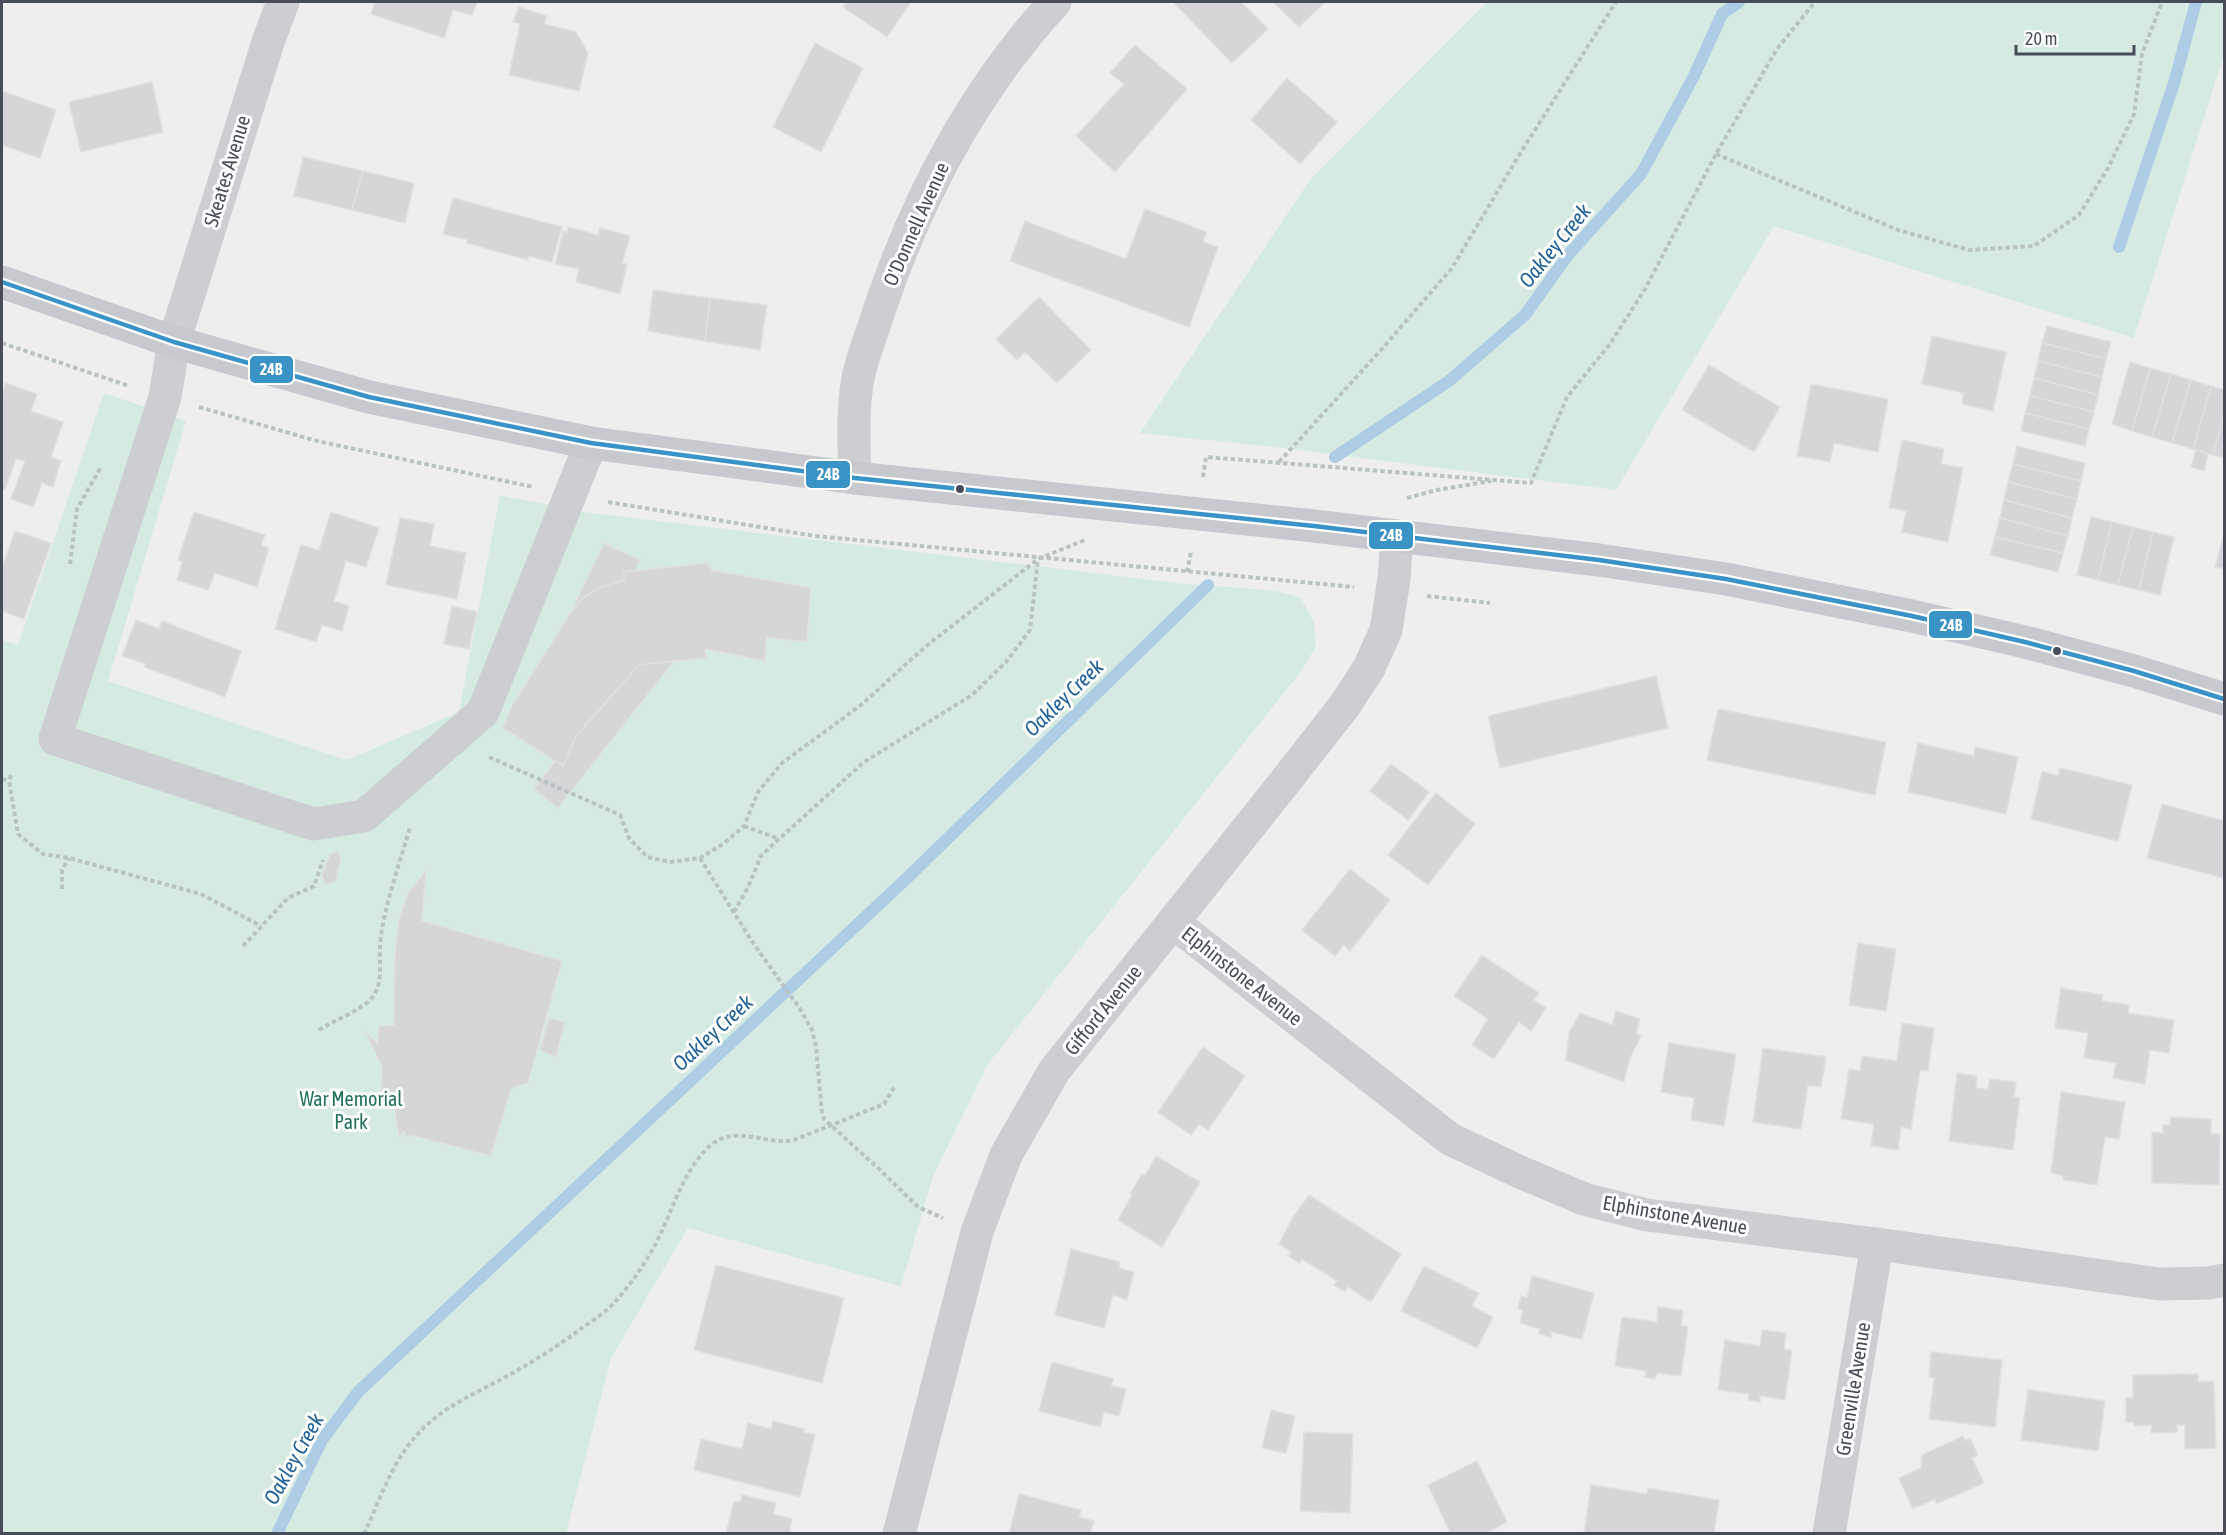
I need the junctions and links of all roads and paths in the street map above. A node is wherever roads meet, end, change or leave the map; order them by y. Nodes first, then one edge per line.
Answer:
1 (284, 2) edge
2 (1055, 2) edge
3 (1616, 2) edge
4 (1815, 2) edge
5 (2162, 2) edge
6 (1716, 154) junction
7 (2, 282) edge
8 (174, 342) junction
9 (2, 343) edge
10 (136, 388) dead end
11 (194, 406) dead end
12 (591, 443) junction
13 (1278, 462) junction
14 (855, 478) junction
15 (1498, 480) junction
16 (1201, 486) dead end
17 (533, 487) dead end
18 (1404, 499) dead end
19 (603, 501) dead end
20 (1397, 537) junction
21 (1191, 552) dead end
22 (1038, 559) junction
23 (1187, 572) junction
24 (1360, 588) dead end
25 (1443, 598) dead end
26 (1490, 603) dead end
27 (2224, 699) edge
28 (450, 740) junction
29 (11, 774) dead end
30 (2, 779) edge
31 (9, 781) junction
32 (405, 819) dead end
33 (744, 826) junction
34 (779, 839) junction
35 (324, 854) dead end
36 (69, 858) junction
37 (700, 858) junction
38 (62, 889) dead end
39 (734, 912) junction
40 (1174, 923) junction
41 (261, 926) junction
42 (243, 946) dead end
43 (319, 1030) dead end
44 (895, 1086) dead end
45 (830, 1126) junction
46 (976, 1232) junction
47 (1877, 1244) junction
48 (2224, 1280) edge
49 (364, 1533) edge
50 (899, 1533) edge
51 (1829, 1533) edge

1 - 8 street, Skeates Avenue
2 - 14 street, O'Donnell Avenue
3 - 13 path
4 - 6 path
5 - 6 path
6 - 15 path
7 - 8 main road
8 - 12 main road
8 - 28 street, Skeates Avenue
9 - 10 path
11 - 17 path
12 - 14 main road
12 - 28 street
13 - 15 path
13 - 16 path
14 - 20 main road
15 - 18 path
19 - 22 path
20 - 27 main road
20 - 40 street, Gifford Avenue
21 - 23 path
22 - 23 path
22 - 33 path
22 - 34 path
23 - 24 path
25 - 26 path
28 - 37 path
29 - 31 path
30 - 31 path
31 - 36 path
32 - 43 path
33 - 34 path
33 - 37 path
34 - 39 path
35 - 41 path
36 - 38 path
36 - 41 path
37 - 39 path
39 - 45 path
40 - 46 street, Gifford Avenue
40 - 47 street, Elphinstone Avenue
41 - 42 path
44 - 45 path
45 - 46 path
45 - 49 path
46 - 50 street, Gifford Avenue
47 - 48 street, Elphinstone Avenue
47 - 51 street, Greenville Avenue

